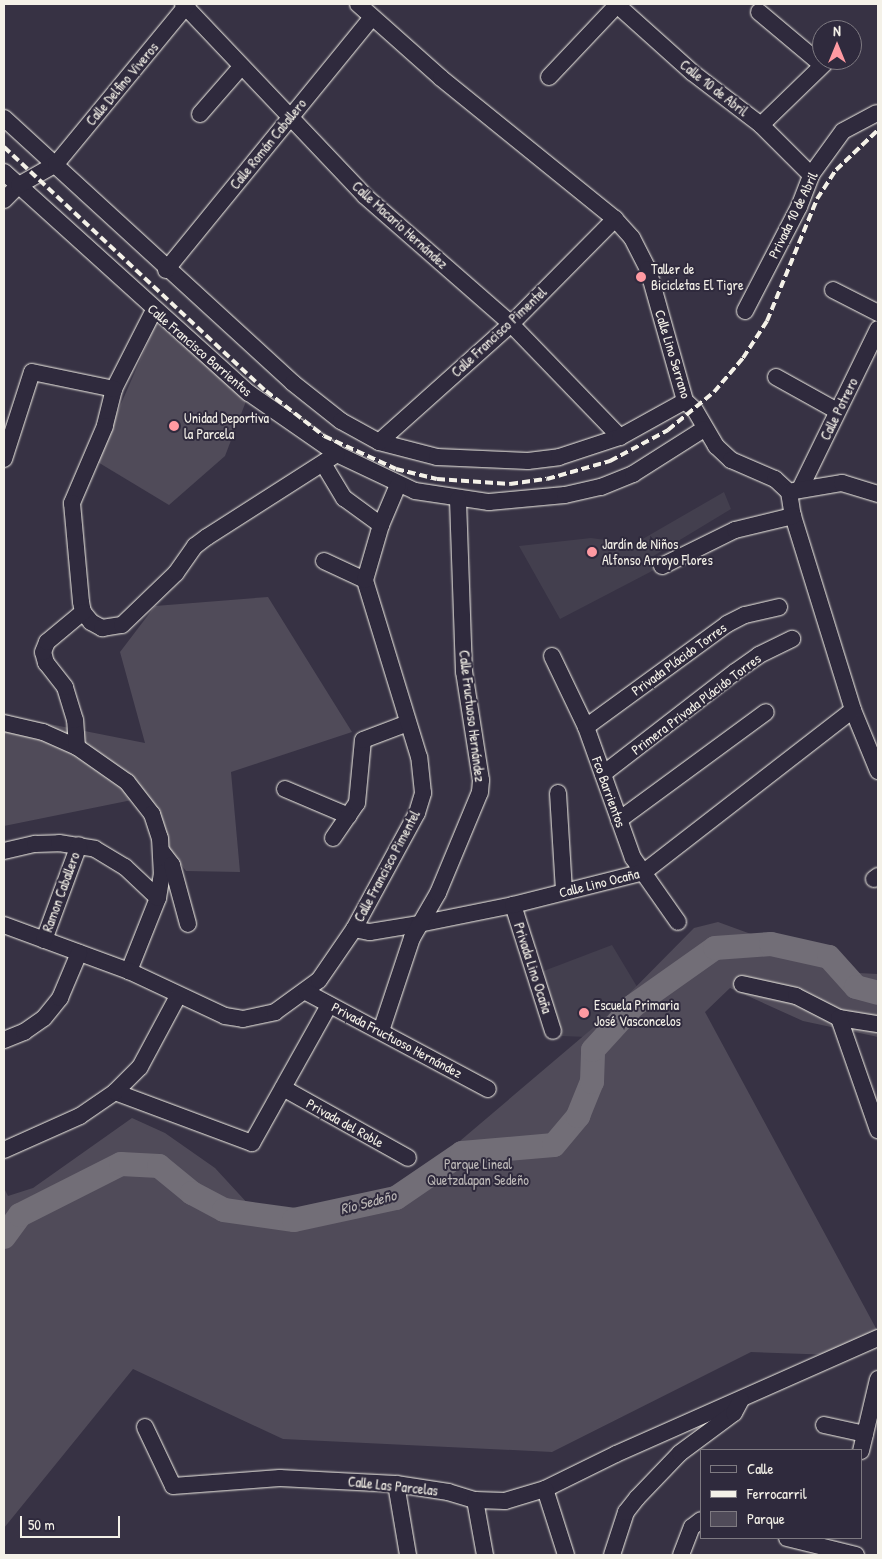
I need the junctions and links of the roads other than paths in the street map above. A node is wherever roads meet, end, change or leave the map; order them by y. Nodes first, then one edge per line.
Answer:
1 (358, 4) edge
2 (616, 4) edge
3 (186, 5) edge
4 (758, 12) dead end
5 (371, 19) junction
6 (812, 53) edge
7 (242, 68) junction
8 (816, 70) edge
9 (549, 77) dead end
10 (877, 113) dead end
11 (200, 114) dead end
12 (4, 118) edge
13 (288, 118) junction
14 (762, 125) junction
15 (56, 164) junction
16 (4, 172) edge
17 (811, 175) junction
18 (19, 185) junction
19 (4, 200) edge
20 (615, 219) junction
21 (166, 270) junction
22 (833, 290) dead end
23 (154, 310) junction
24 (744, 311) dead end
25 (878, 313) edge
26 (511, 324) junction
27 (878, 330) edge
28 (776, 377) dead end
29 (114, 389) junction
30 (685, 401) junction
31 (837, 411) junction
32 (704, 428) junction
33 (620, 437) junction
34 (380, 442) junction
35 (338, 454) junction
36 (4, 459) edge
37 (324, 464) junction
38 (398, 485) junction
39 (795, 490) junction
40 (878, 494) edge
41 (458, 499) junction
42 (793, 516) junction
43 (380, 525) junction
44 (324, 561) dead end
45 (662, 566) dead end
46 (365, 580) junction
47 (780, 607) dead end
48 (83, 612) junction
49 (792, 638) dead end
50 (552, 656) dead end
51 (853, 710) junction
52 (766, 712) dead end
53 (4, 723) edge
54 (408, 723) junction
55 (586, 727) junction
56 (77, 747) junction
57 (878, 771) edge
58 (603, 774) junction
59 (285, 788) dead end
60 (558, 792) dead end
61 (349, 816) junction
62 (619, 820) junction
63 (333, 838) dead end
64 (79, 845) junction
65 (4, 851) edge
66 (162, 852) junction
67 (644, 872) junction
68 (564, 892) junction
69 (158, 898) junction
70 (513, 905) junction
71 (678, 922) dead end
72 (188, 924) dead end
73 (419, 924) junction
74 (4, 925) edge
75 (354, 929) junction
76 (44, 940) junction
77 (79, 953) junction
78 (129, 971) junction
79 (742, 984) dead end
80 (306, 992) junction
81 (178, 996) junction
82 (329, 1005) junction
83 (839, 1018) junction
84 (878, 1024) edge
85 (381, 1031) junction
86 (553, 1031) dead end
87 (4, 1040) edge
88 (283, 1088) junction
89 (488, 1089) dead end
90 (115, 1092) junction
91 (878, 1130) edge
92 (4, 1150) edge
93 (408, 1158) dead end
94 (878, 1338) edge
95 (878, 1379) edge
96 (741, 1399) junction
97 (824, 1425) dead end
98 (145, 1427) dead end
99 (865, 1434) junction
100 (861, 1449) edge
101 (396, 1484) junction
102 (545, 1489) junction
103 (475, 1500) junction
104 (700, 1521) edge
105 (791, 1539) edge
106 (836, 1548) edge
107 (408, 1555) edge
108 (485, 1555) edge
109 (566, 1555) edge
110 (612, 1555) edge
111 (681, 1555) edge
112 (856, 1555) edge

1 - 5 street, Calle Lino Serrano
2 - 9 street
2 - 14 street, Calle 10 de Abril
3 - 7 street, Calle Macario Hernández
3 - 15 street, Calle Delfino Viveros
4 - 6 street
5 - 13 street, Calle Román Caballero
5 - 20 street, Calle Lino Serrano
7 - 11 street
7 - 13 street, Calle Macario Hernández
8 - 14 street
10 - 17 street, Privada 10 de Abril
12 - 15 street
13 - 21 street, Calle Román Caballero
13 - 26 street, Calle Macario Hernández
14 - 17 street, Calle 10 de Abril
15 - 18 street
15 - 21 street
16 - 18 street, Calle Francisco Barrientos
17 - 24 street, Privada 10 de Abril
18 - 19 street
18 - 23 street, Calle Francisco Barrientos
20 - 26 street, Calle Francisco Pimentel
20 - 30 street, Calle Lino Serrano
21 - 34 street
22 - 25 street
23 - 29 street
23 - 35 street, Calle Francisco Barrientos
26 - 33 street, Calle Macario Hernández
26 - 34 street, Calle Francisco Pimentel
27 - 31 street, Calle Potrero
28 - 31 street
29 - 36 street
29 - 48 street
30 - 32 street, Calle Lino Serrano
30 - 33 street
31 - 39 street, Calle Potrero
32 - 39 street, Calle Lino Serrano
32 - 41 street, Calle Francisco Barrientos
33 - 34 street
35 - 37 street
35 - 38 street, Calle Francisco Barrientos
37 - 43 street
37 - 48 street
38 - 41 street, Calle Francisco Barrientos
38 - 43 street
39 - 40 street
39 - 42 street
41 - 73 street, Calle Fructuoso Hernández
42 - 45 street
42 - 51 street
43 - 46 street
44 - 46 street
46 - 54 street, Calle Francisco Pimentel
47 - 55 street, Privada Plácido Torres
48 - 56 street
49 - 58 street, Primera Privada Plácido Torres
50 - 55 street, Fco Barrientos
51 - 57 street
51 - 67 street, Calle Lino Ocaña
52 - 62 street
53 - 56 street
54 - 61 street
54 - 75 street, Calle Francisco Pimentel
55 - 58 street, Fco Barrientos
56 - 66 street
58 - 62 street, Fco Barrientos
59 - 61 street
60 - 68 street
61 - 63 street
62 - 67 street, Fco Barrientos
64 - 65 street
64 - 69 street
64 - 76 street, Ramon Caballero
66 - 69 street
66 - 72 street
67 - 68 street, Calle Lino Ocaña
67 - 71 street, Fco Barrientos
68 - 70 street, Calle Lino Ocaña
69 - 78 street
70 - 73 street, Calle Lino Ocaña
70 - 86 street, Privada Lino Ocaña
73 - 75 street, Calle Lino Ocaña
73 - 85 street, Calle Fructuoso Hernández
74 - 76 street, Calle Francisco Pimentel
75 - 80 street, Calle Francisco Pimentel
76 - 77 street, Calle Francisco Pimentel
77 - 78 street, Calle Francisco Pimentel
77 - 87 street
78 - 81 street, Calle Francisco Pimentel
79 - 83 street
80 - 81 street, Calle Francisco Pimentel
80 - 82 street, Privada Fructuoso Hernández
81 - 90 street
82 - 85 street, Privada Fructuoso Hernández
82 - 88 street
83 - 84 street
83 - 91 street
85 - 89 street, Privada Fructuoso Hernández
88 - 90 street
88 - 93 street, Privada del Roble
90 - 92 street
94 - 96 street, Calle Las Parcelas
95 - 99 street
96 - 102 street, Calle Las Parcelas
96 - 110 street
97 - 99 street
98 - 101 street, Calle Las Parcelas
99 - 100 street
101 - 103 street, Calle Las Parcelas
101 - 107 street
102 - 103 street, Calle Las Parcelas
102 - 109 street
103 - 108 street
104 - 111 street
105 - 106 street
106 - 112 street

